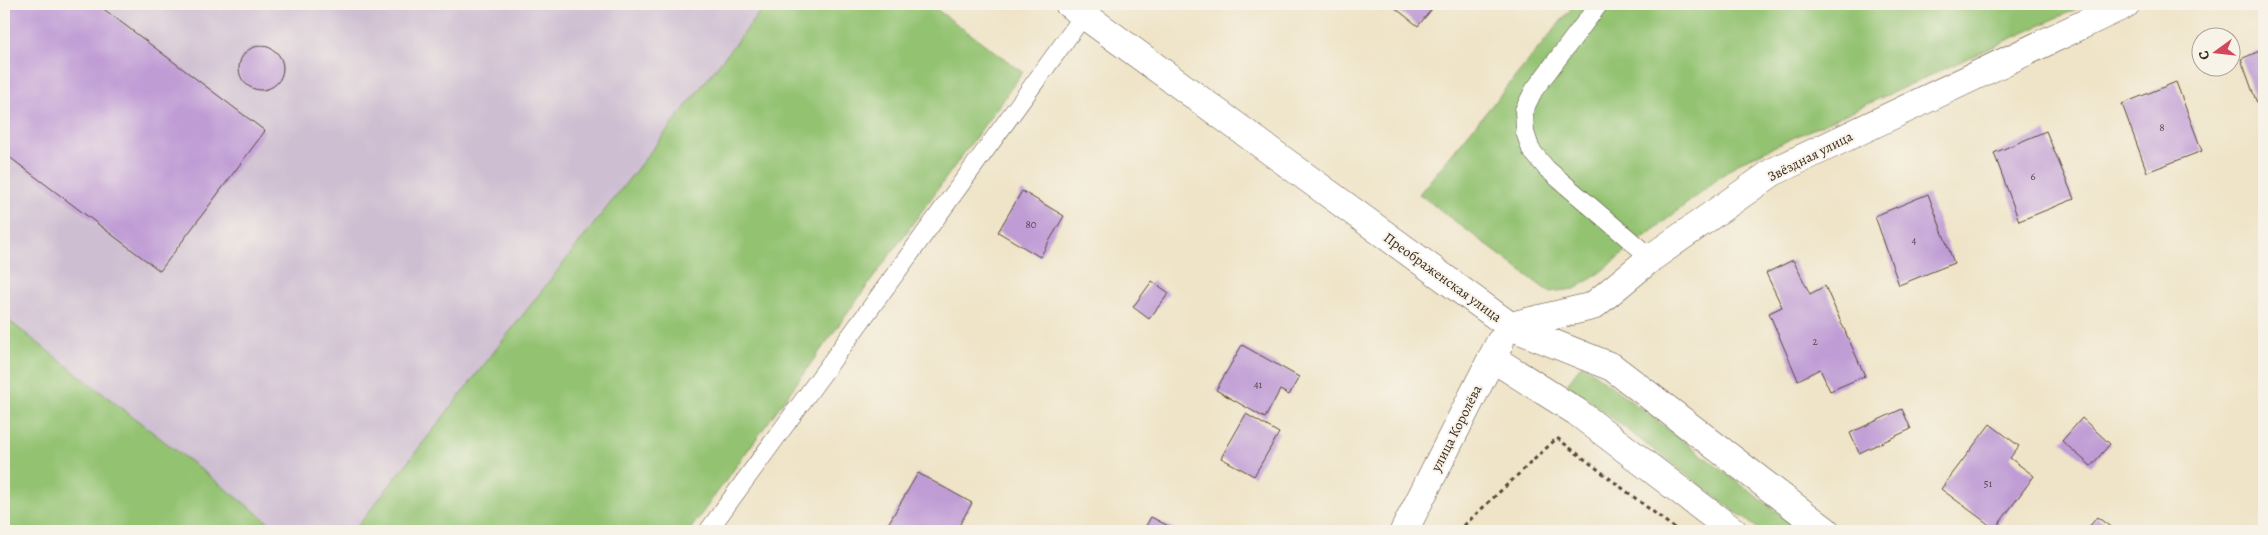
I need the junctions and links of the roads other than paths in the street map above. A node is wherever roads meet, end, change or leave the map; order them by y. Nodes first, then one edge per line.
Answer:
1 (1598, 4) edge
2 (2126, 4) edge
3 (1077, 9) edge
4 (1651, 258) junction
5 (1510, 326) junction
6 (1492, 358) junction
7 (708, 531) edge
8 (1404, 531) edge
9 (1734, 531) edge
10 (1826, 531) edge

1 - 4 lane
2 - 4 street, Звёздная улица
3 - 5 street, Преображенская улица
3 - 7 lane
4 - 5 street, Звёздная улица
5 - 6 street, улица Королёва
5 - 10 street, Преображенская улица
6 - 8 street, улица Королёва
6 - 9 street

